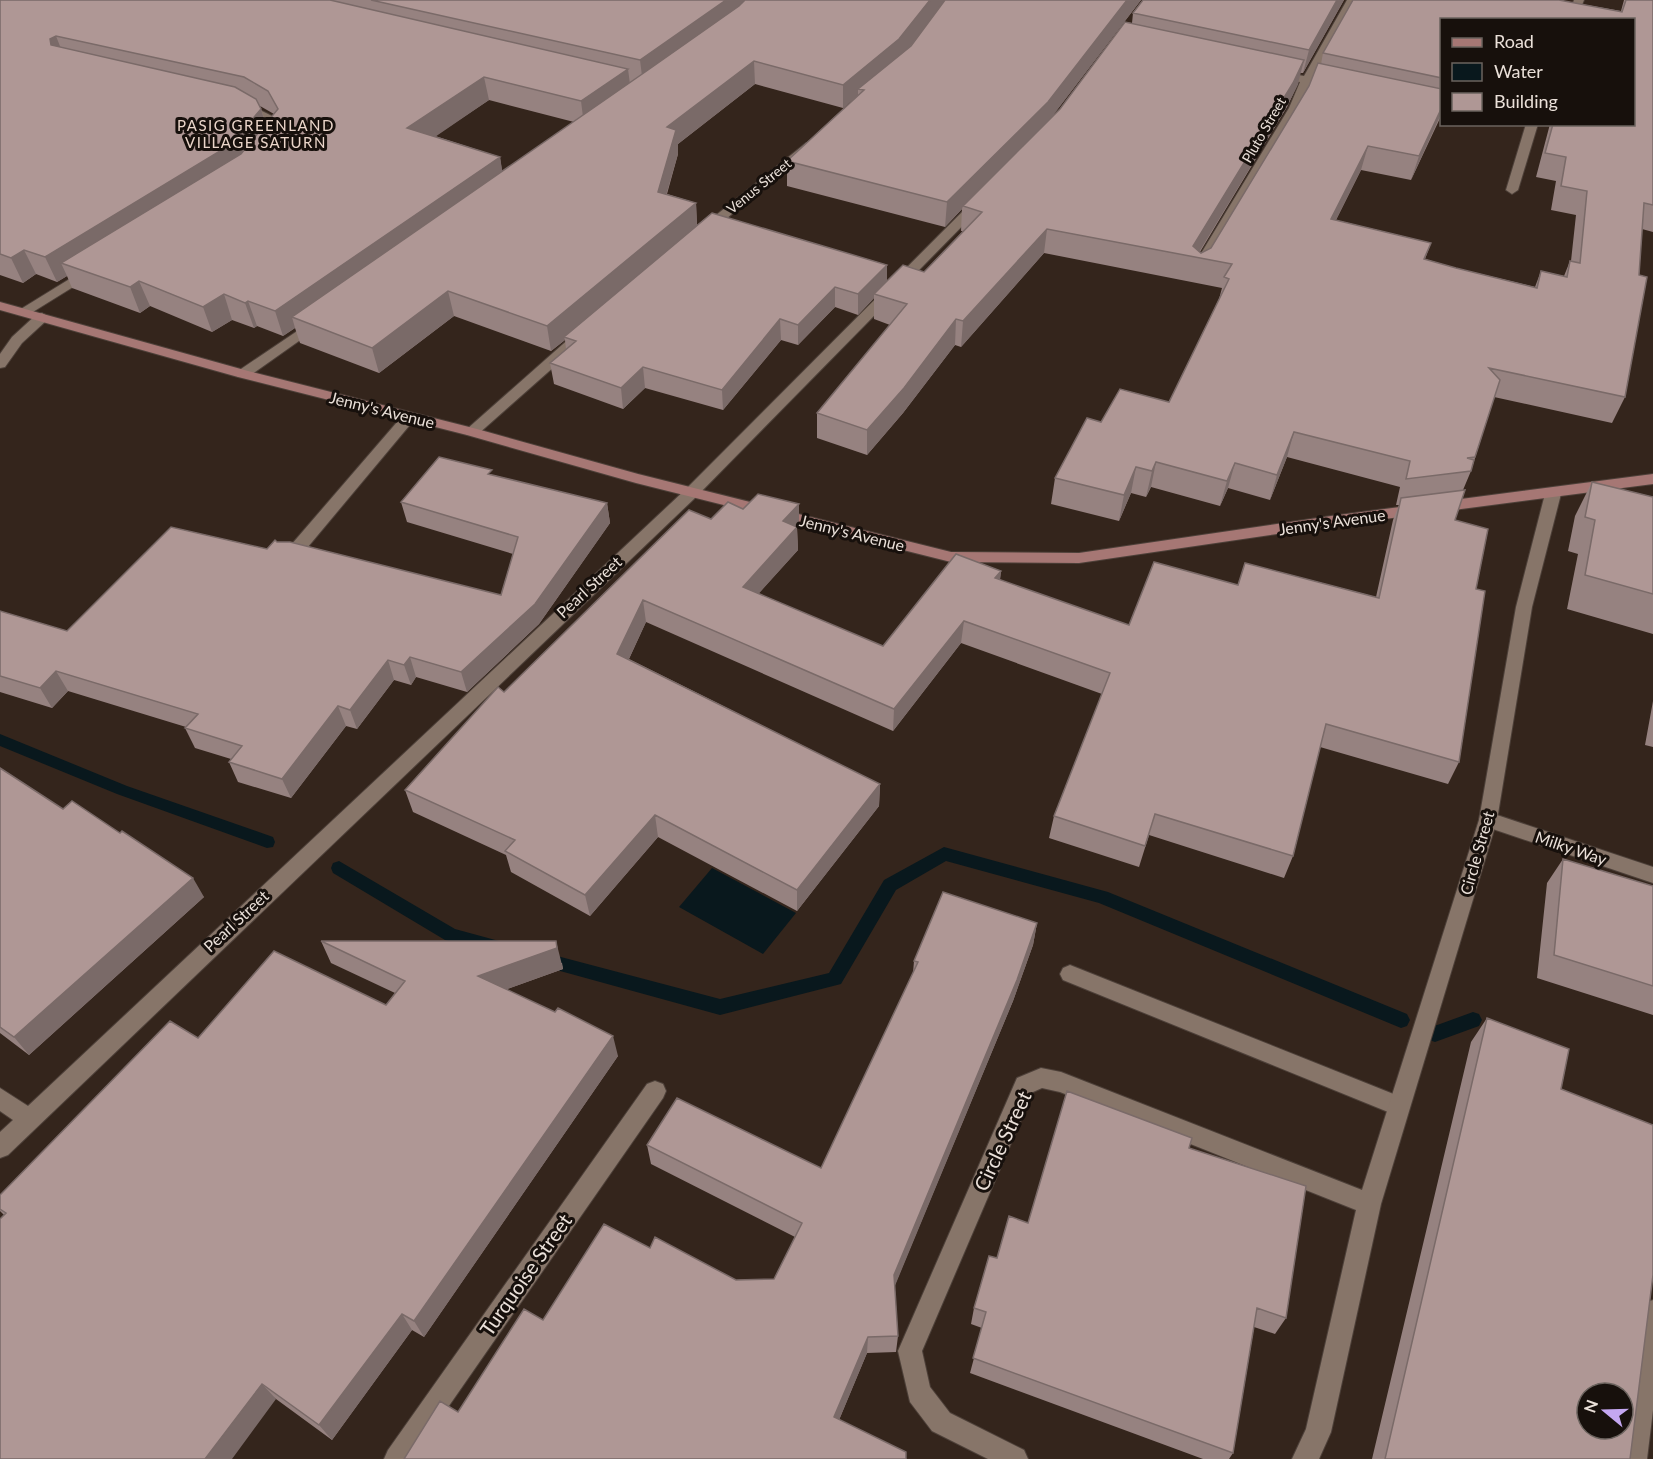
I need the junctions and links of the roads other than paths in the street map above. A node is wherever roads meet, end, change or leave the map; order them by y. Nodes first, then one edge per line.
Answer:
1 (1352, 0) edge
2 (1579, 0) edge
3 (1572, 18) edge
4 (1262, 70) edge
5 (1306, 80) junction
6 (1340, 87) edge
7 (225, 100) edge
8 (1532, 126) edge
9 (813, 141) edge
10 (263, 149) edge
11 (1512, 190) dead end
12 (984, 197) edge
13 (696, 238) edge
14 (98, 265) edge
15 (1197, 272) edge
16 (0, 306) edge
17 (22, 312) junction
18 (324, 316) edge
19 (42, 317) junction
20 (598, 322) edge
21 (0, 364) edge
22 (243, 374) junction
23 (409, 417) junction
24 (472, 432) junction
25 (1653, 479) edge
26 (691, 493) junction
27 (1553, 494) junction
28 (291, 556) edge
29 (1488, 820) junction
30 (1653, 875) edge
31 (1070, 974) dead end
32 (655, 1091) dead end
33 (0, 1098) edge
34 (1398, 1106) junction
35 (28, 1119) junction
36 (0, 1146) edge
37 (1369, 1204) junction
38 (1653, 1312) edge
39 (397, 1459) edge
40 (1015, 1459) edge
41 (1305, 1459) edge
42 (1634, 1459) edge

1 - 5 street, Pluto Street
2 - 3 street
4 - 5 street
5 - 6 street
5 - 15 street, Pluto Street
7 - 10 street
8 - 11 street
9 - 13 street, Venus Street
12 - 26 street, Pearl Street
14 - 17 street
16 - 17 street, Jenny's Avenue
17 - 19 street, Jenny's Avenue
18 - 22 street
19 - 21 street
19 - 22 street, Jenny's Avenue
20 - 24 street
22 - 23 street, Jenny's Avenue
23 - 24 street, Jenny's Avenue
23 - 28 street
24 - 26 street, Jenny's Avenue
25 - 27 street, Jenny's Avenue
26 - 27 street, Jenny's Avenue
26 - 35 street, Pearl Street
27 - 29 street, Circle Street
29 - 30 street, Milky Way
29 - 34 street, Circle Street
31 - 34 street
32 - 39 street, Turquoise Street
33 - 35 street
34 - 37 street, Circle Street
35 - 36 street, Pearl Street
37 - 40 street, Circle Street
37 - 41 street, Circle Street
38 - 42 street

